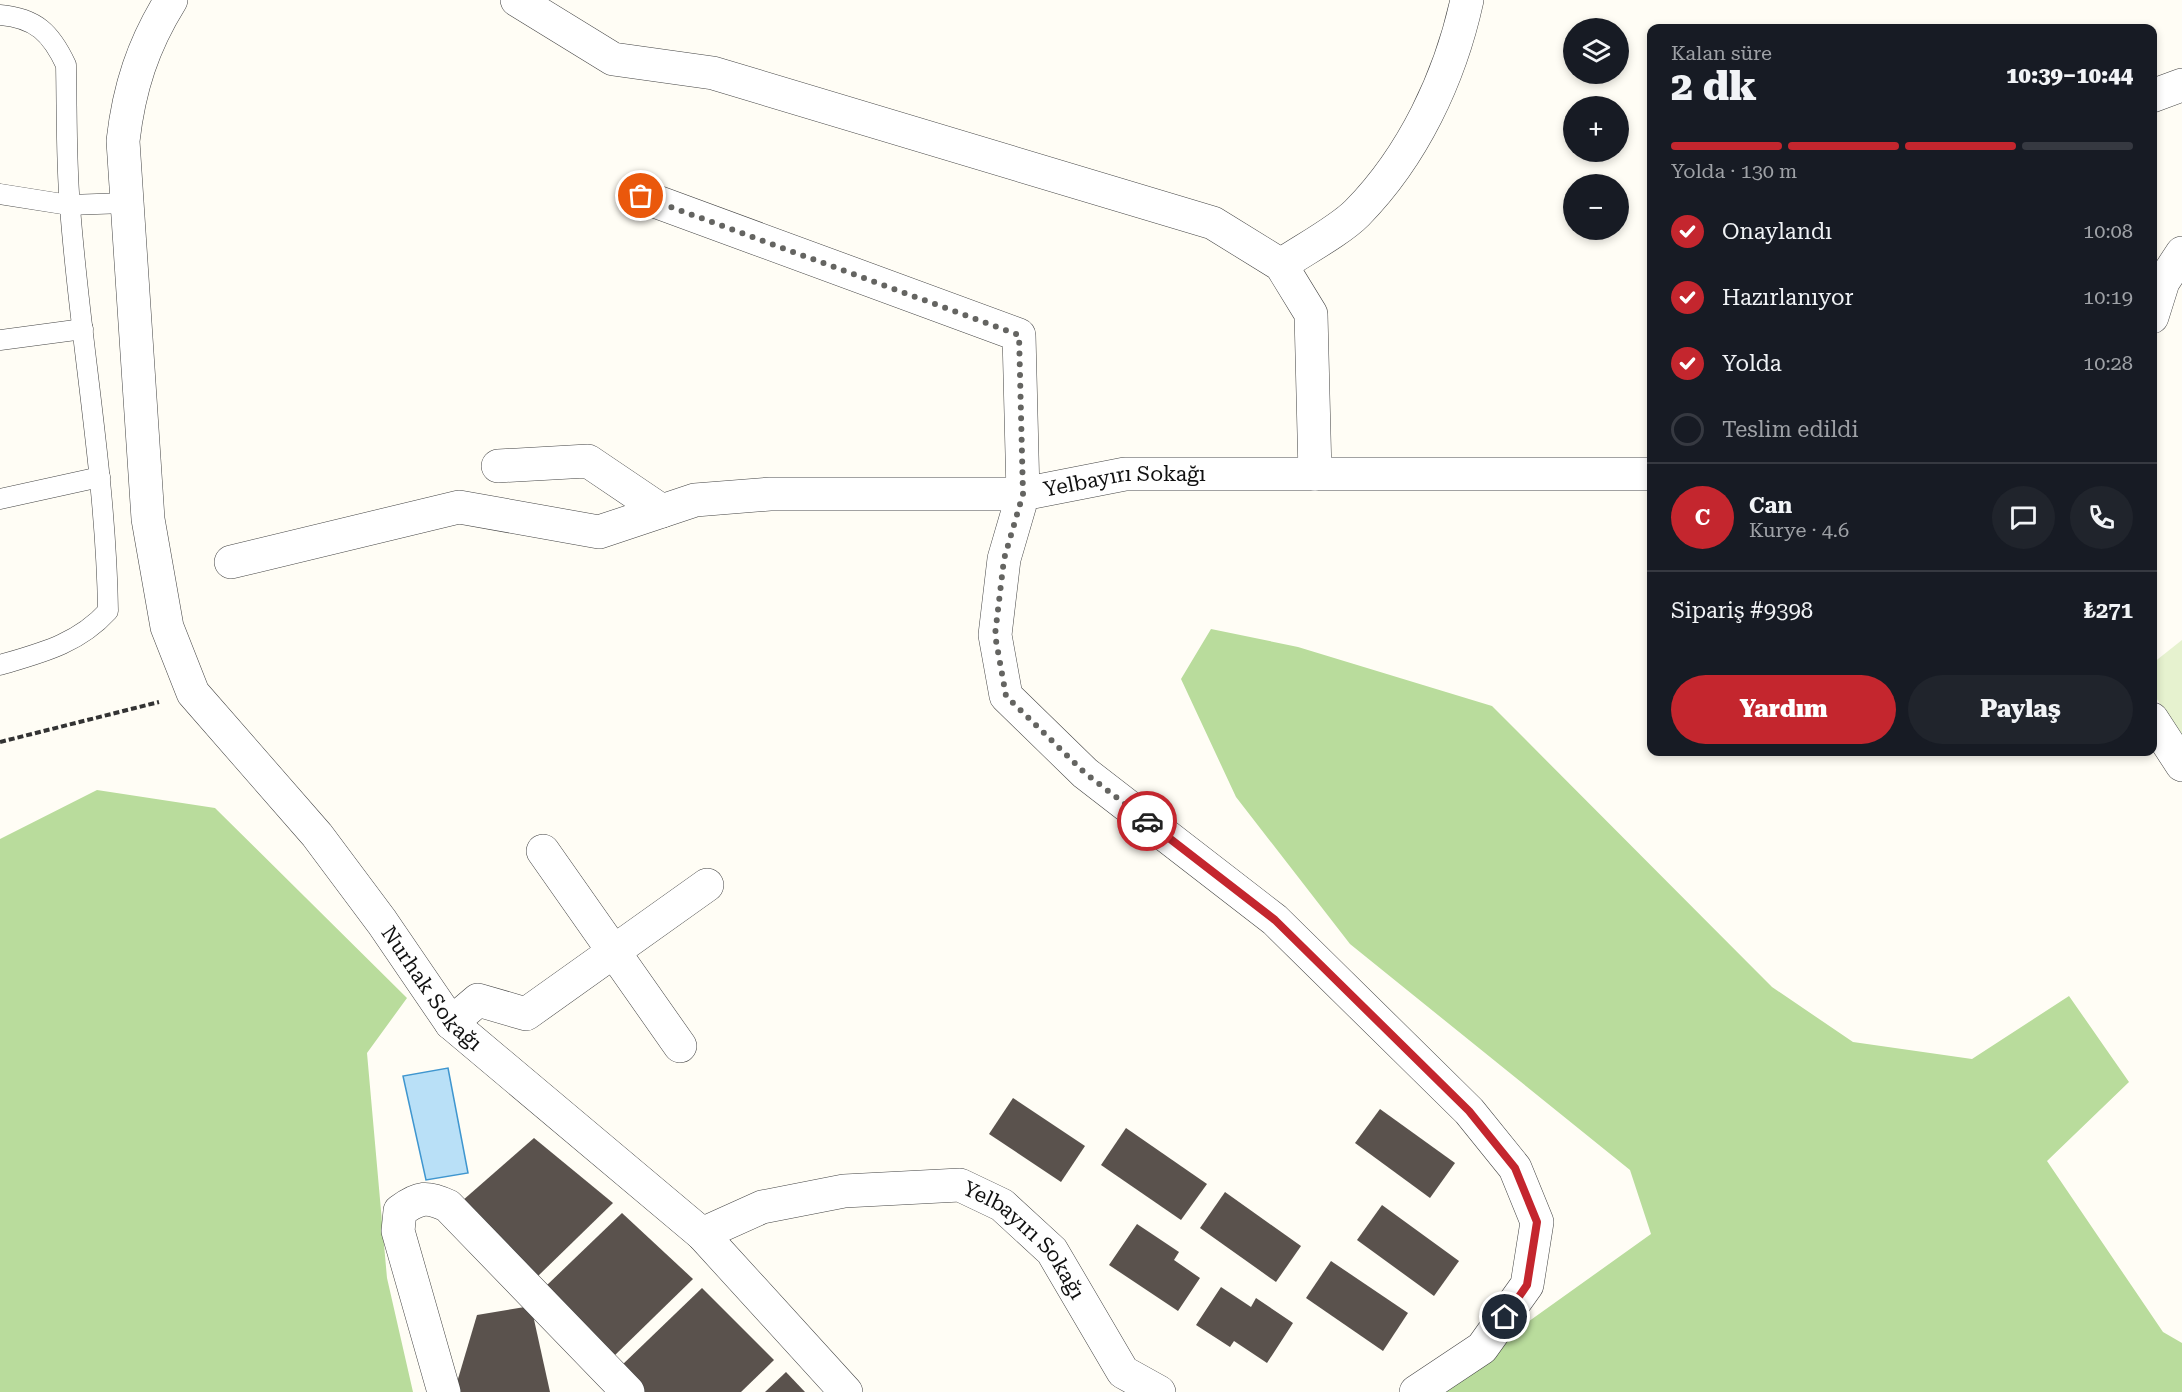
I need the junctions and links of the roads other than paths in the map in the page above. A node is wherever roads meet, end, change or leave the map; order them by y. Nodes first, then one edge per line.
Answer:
1 (171, 0) edge
2 (517, 0) edge
3 (1467, 0) edge
4 (0, 15) edge
5 (2182, 85) edge
6 (2157, 94) edge
7 (0, 194) edge
8 (641, 196) dead end
9 (125, 203) junction
10 (69, 205) junction
11 (2182, 253) edge
12 (1281, 265) junction
13 (2157, 301) edge
14 (83, 329) junction
15 (0, 340) edge
16 (498, 466) dead end
17 (1315, 474) junction
18 (1647, 474) edge
19 (100, 477) junction
20 (1023, 494) junction
21 (0, 499) edge
22 (662, 511) junction
23 (231, 562) dead end
24 (0, 665) edge
25 (2157, 727) edge
26 (2182, 765) edge
27 (543, 851) dead end
28 (707, 885) dead end
29 (614, 952) junction
30 (452, 1023) junction
31 (680, 1046) dead end
32 (702, 1234) junction
33 (444, 1392) edge
34 (628, 1392) edge
35 (846, 1392) edge
36 (1159, 1392) edge
37 (1416, 1392) edge

1 - 9 street, Nurhak Sokağı
2 - 12 street
3 - 12 street
4 - 10 lane
5 - 6 street
7 - 10 lane
8 - 20 street
9 - 10 lane
9 - 30 street, Nurhak Sokağı
10 - 14 lane
11 - 13 street
12 - 17 street
14 - 15 lane
14 - 19 lane
16 - 22 street
17 - 18 street, Yelbayırı Sokağı
17 - 20 street, Yelbayırı Sokağı
19 - 21 lane
19 - 24 lane
20 - 22 street
20 - 37 street, Yelbayırı Sokağı
22 - 23 street
25 - 26 street
27 - 29 street
28 - 29 street
29 - 30 street
29 - 31 street
30 - 32 street, Nurhak Sokağı
32 - 35 street, Nurhak Sokağı
32 - 36 street, Yelbayırı Sokağı
33 - 34 street

